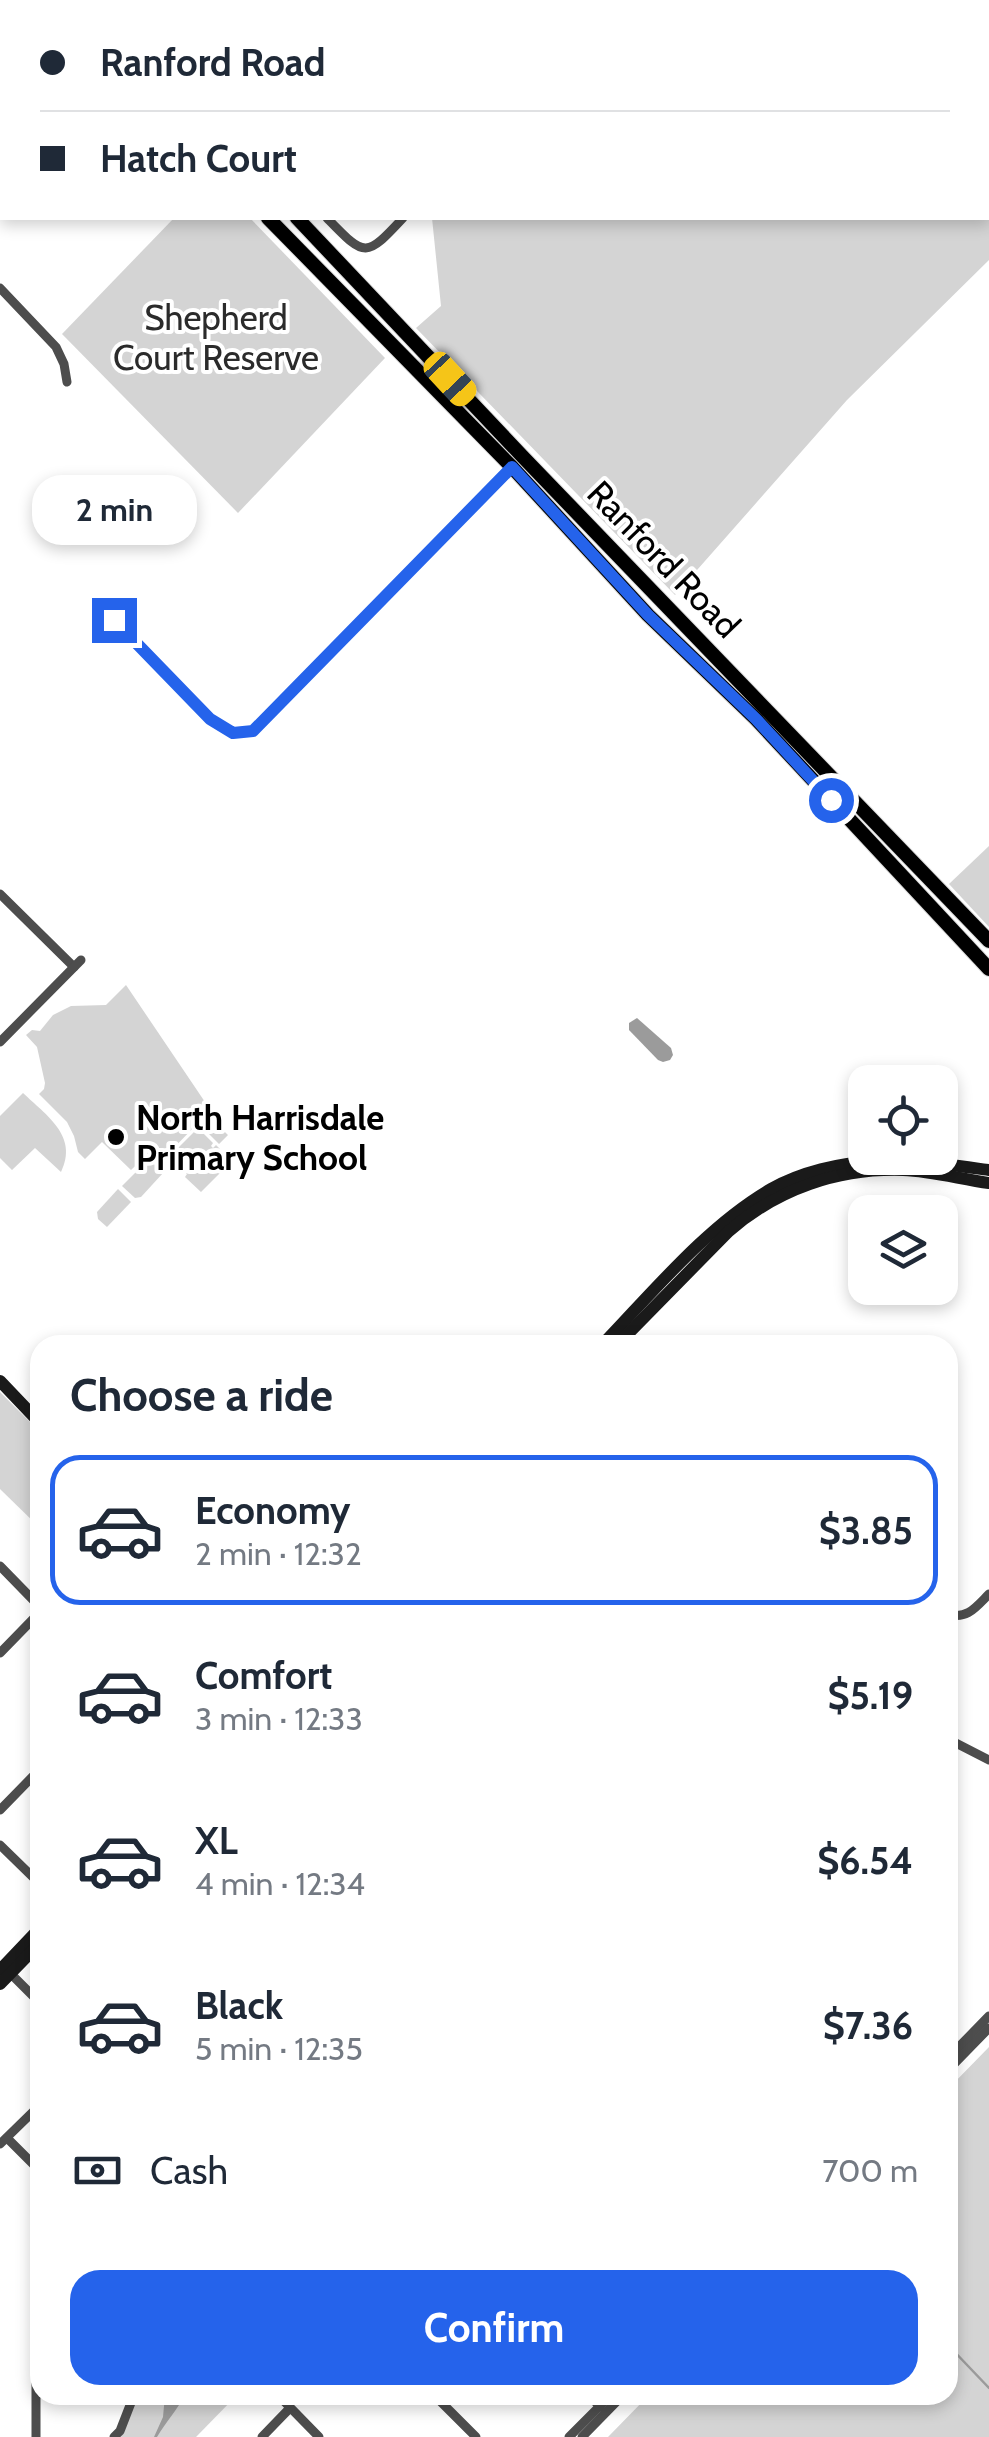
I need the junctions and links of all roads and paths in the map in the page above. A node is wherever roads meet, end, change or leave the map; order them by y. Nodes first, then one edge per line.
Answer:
1 (270, 220) edge
2 (299, 220) edge
3 (329, 220) edge
4 (401, 220) edge
5 (0, 288) edge
6 (67, 382) dead end
7 (518, 462) junction
8 (114, 620) dead end
9 (0, 894) edge
10 (989, 941) edge
11 (989, 969) edge
12 (0, 1042) edge
13 (989, 1170) edge
14 (989, 1183) edge
15 (677, 1275) junction
16 (613, 1335) edge
17 (625, 1335) edge
18 (0, 1381) edge
19 (0, 1393) edge
20 (30, 1414) edge
21 (30, 1417) edge
22 (0, 1566) edge
23 (989, 1594) edge
24 (30, 1599) edge
25 (958, 1616) edge
26 (30, 1621) edge
27 (0, 1653) edge
28 (958, 1744) edge
29 (988, 1757) edge
30 (30, 1780) edge
31 (0, 1810) edge
32 (0, 1845) edge
33 (30, 1874) edge
34 (30, 1940) edge
35 (30, 1952) edge
36 (5, 1971) edge
37 (0, 1984) edge
38 (30, 1994) edge
39 (989, 2016) edge
40 (989, 2028) edge
41 (958, 2048) edge
42 (958, 2060) edge
43 (30, 2115) edge
44 (3, 2141) edge
45 (30, 2163) edge
46 (36, 2405) edge
47 (130, 2405) edge
48 (287, 2405) edge
49 (444, 2405) edge
50 (613, 2405) edge
51 (600, 2407) edge
52 (290, 2408) junction
53 (36, 2437) edge
54 (114, 2437) edge
55 (262, 2437) edge
56 (320, 2437) edge
57 (476, 2437) edge
58 (570, 2437) edge
59 (582, 2437) edge

1 - 7 main road, Ranford Road
2 - 7 main road, Ranford Road
3 - 4 street
5 - 6 street
7 - 8 street
7 - 10 main road, Ranford Road
7 - 11 main road, Ranford Road
9 - 12 street
13 - 15 street
14 - 15 street
15 - 16 street
15 - 17 street
18 - 20 street
19 - 21 street
22 - 24 street
23 - 25 street
26 - 27 street
28 - 29 street
30 - 31 street
32 - 33 street
34 - 36 street
35 - 36 street
36 - 37 street
36 - 38 street
39 - 41 street
40 - 42 street
43 - 44 street
44 - 45 street
46 - 53 street
47 - 54 street
48 - 52 street
49 - 57 street
50 - 59 street
51 - 58 street
52 - 55 street
52 - 56 street

